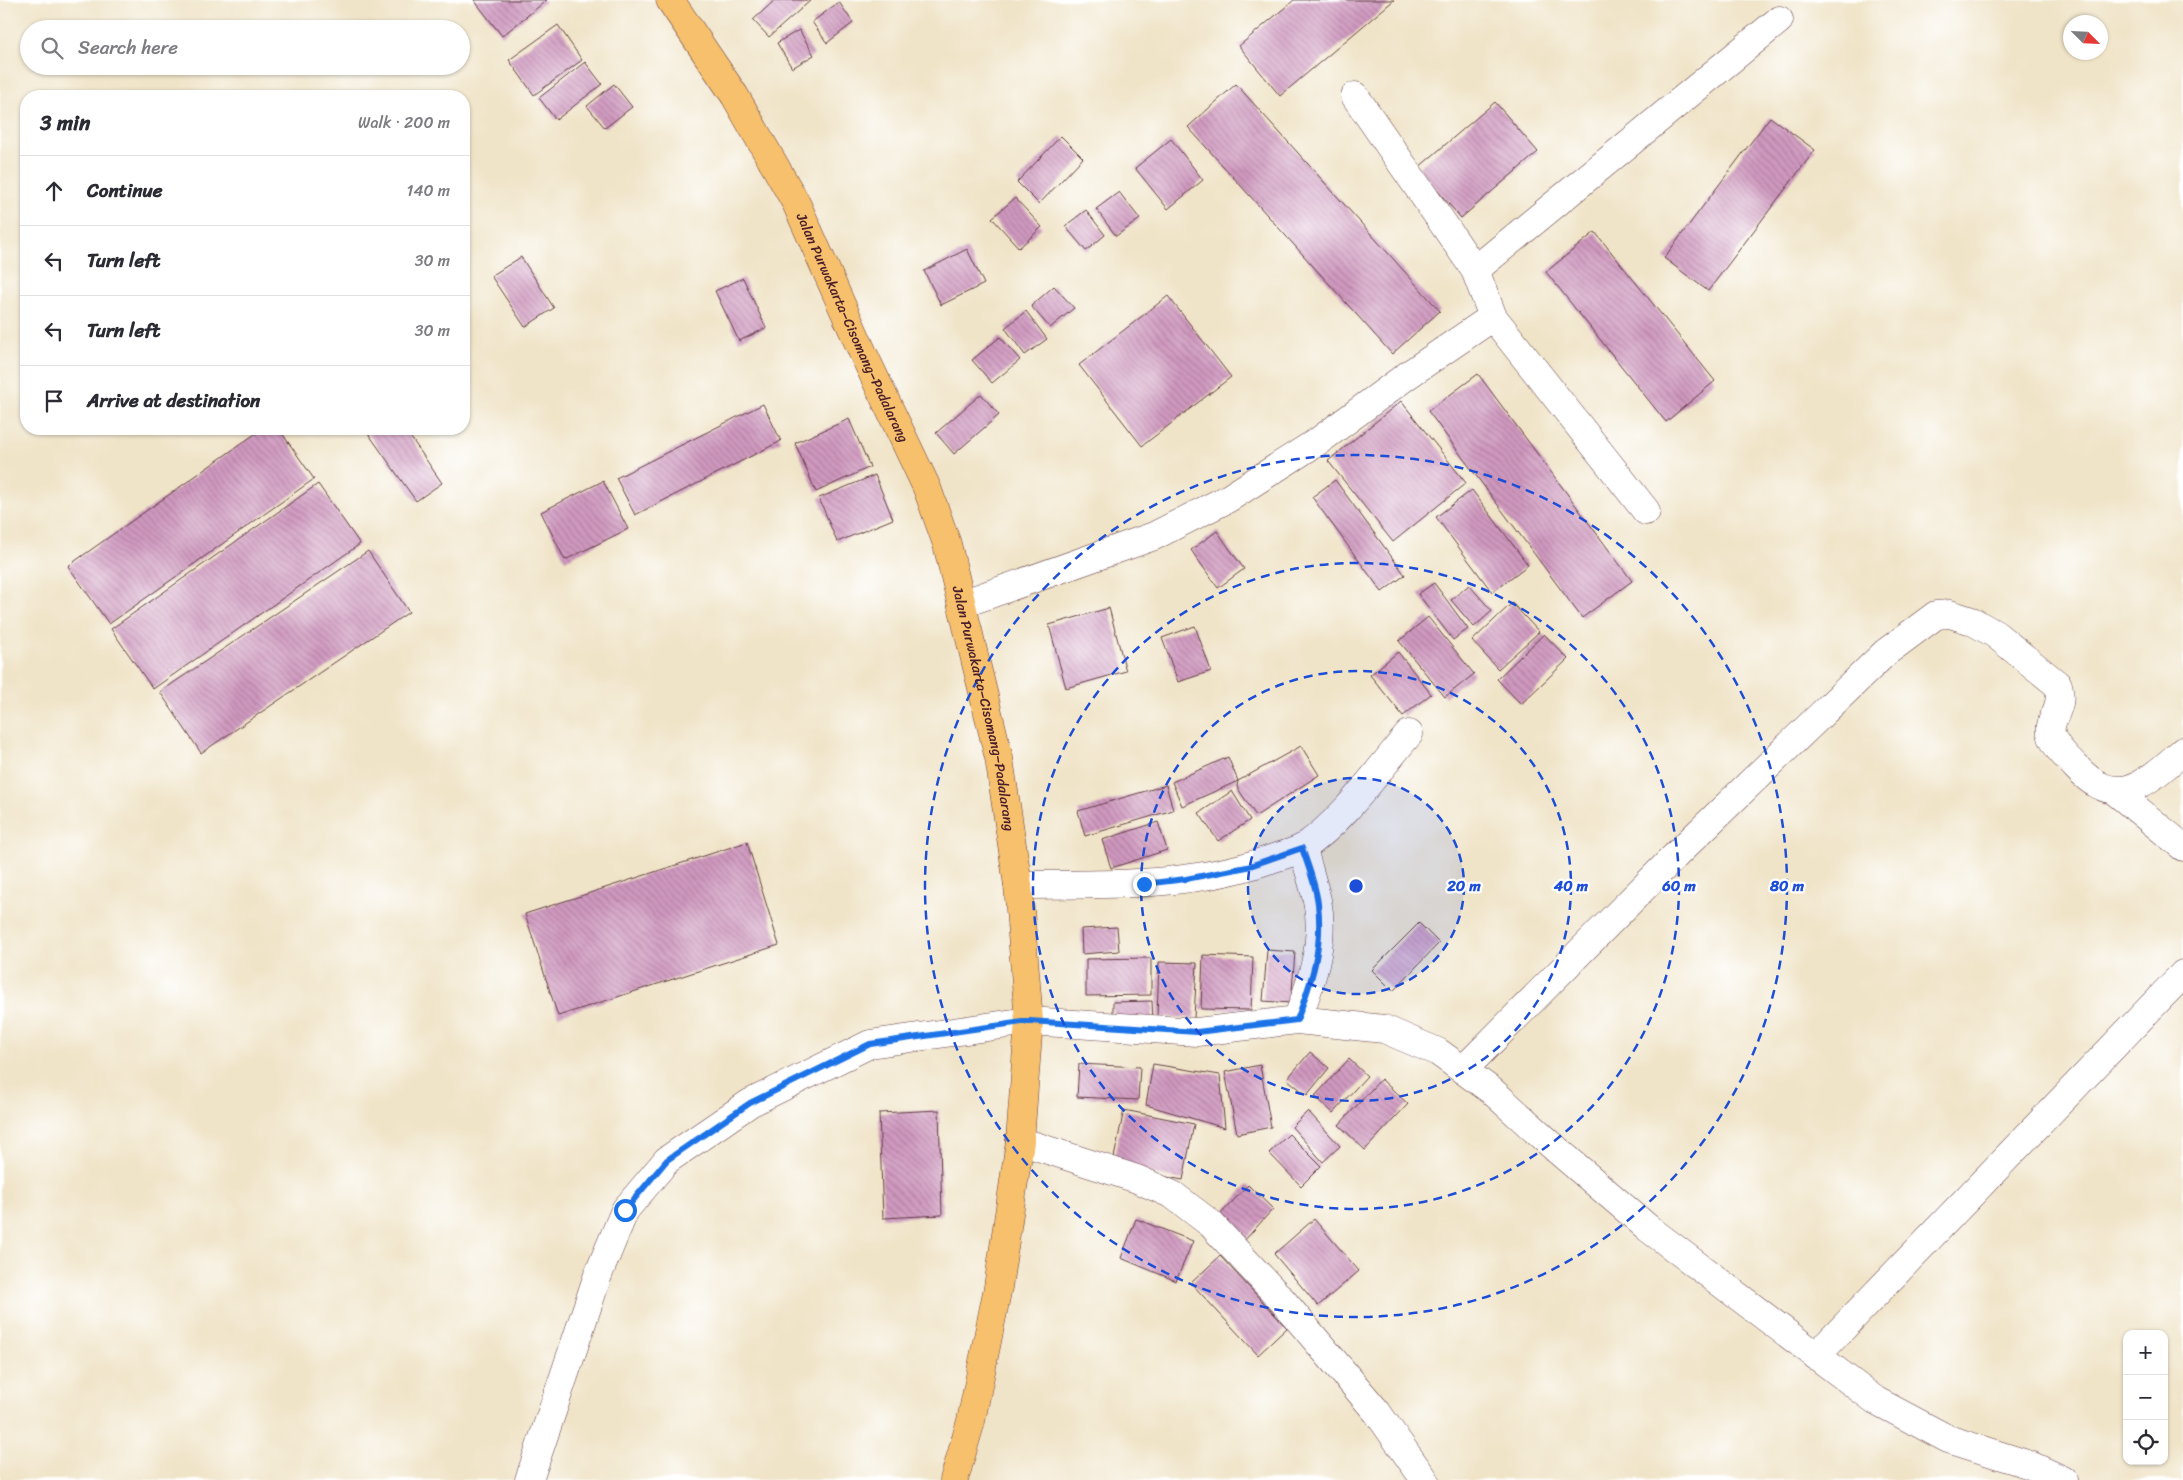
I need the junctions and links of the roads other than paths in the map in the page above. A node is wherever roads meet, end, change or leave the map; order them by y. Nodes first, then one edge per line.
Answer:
1 (670, 0) edge
2 (1779, 20) dead end
3 (1355, 96) dead end
4 (1475, 270) junction
5 (1493, 317) junction
6 (1646, 511) dead end
7 (962, 604) junction
8 (1409, 734) dead end
9 (2183, 751) edge
10 (2116, 792) junction
11 (1302, 848) junction
12 (2183, 848) edge
13 (1018, 885) junction
14 (2183, 974) edge
15 (1297, 1020) junction
16 (1029, 1021) junction
17 (1463, 1070) junction
18 (1020, 1141) junction
19 (1816, 1356) junction
20 (529, 1480) edge
21 (954, 1480) edge
22 (1425, 1480) edge
23 (2063, 1480) edge

1 - 7 highway, Jalan Purwakarta–Cisomang–Padalarang
2 - 4 street
3 - 4 street
4 - 5 street
5 - 6 street
5 - 7 street
7 - 13 highway, Jalan Purwakarta–Cisomang–Padalarang
8 - 11 street
9 - 10 street
10 - 12 street
10 - 17 street
11 - 13 street
11 - 15 street
13 - 16 highway, Jalan Purwakarta–Cisomang–Padalarang
14 - 19 street
15 - 16 street
15 - 17 street
16 - 18 highway, Jalan Purwakarta–Cisomang–Padalarang
16 - 20 street
17 - 19 street
18 - 21 highway, Jalan Purwakarta–Cisomang–Padalarang
18 - 22 street
19 - 23 street

